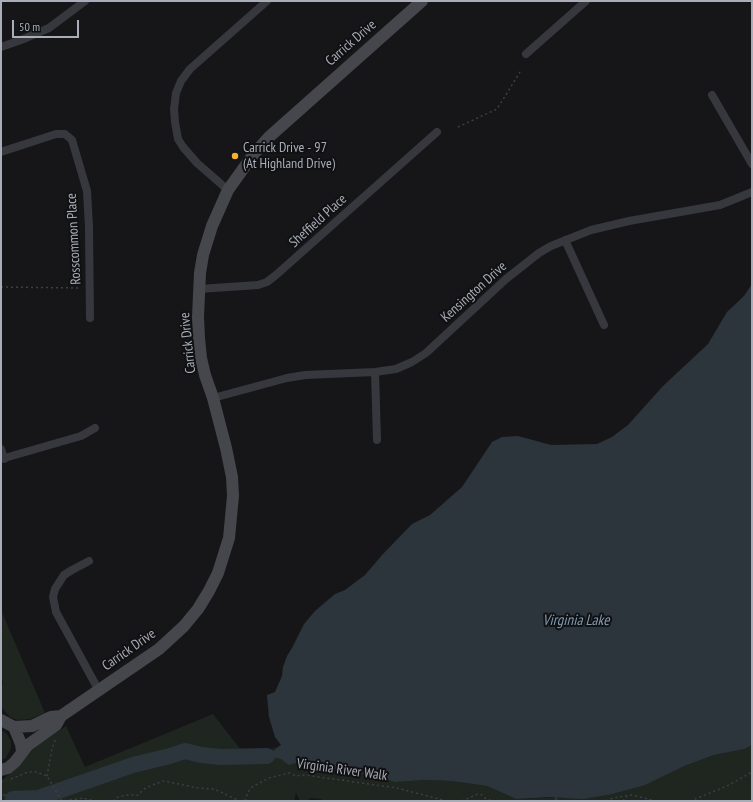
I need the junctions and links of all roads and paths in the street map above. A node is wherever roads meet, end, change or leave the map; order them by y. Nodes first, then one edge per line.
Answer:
1 (85, 1) edge
2 (267, 1) edge
3 (422, 1) edge
4 (586, 1) edge
5 (1, 47) edge
6 (526, 54) dead end
7 (520, 72) dead end
8 (712, 95) dead end
9 (458, 127) dead end
10 (438, 132) dead end
11 (1, 152) edge
12 (752, 164) edge
13 (228, 190) junction
14 (752, 192) edge
15 (565, 240) junction
16 (1, 287) edge
17 (80, 288) dead end
18 (199, 288) junction
19 (90, 318) dead end
20 (604, 325) dead end
21 (374, 372) junction
22 (213, 398) junction
23 (95, 428) dead end
24 (377, 440) dead end
25 (1, 449) edge
26 (2, 459) edge
27 (90, 561) dead end
28 (98, 689) junction
29 (61, 716) junction
30 (1, 720) edge
31 (14, 727) junction
32 (57, 734) dead end
33 (22, 752) junction
34 (346, 769) dead end
35 (752, 772) edge
36 (1, 774) edge
37 (47, 776) junction
38 (343, 781) junction
39 (627, 796) junction
40 (61, 800) edge
41 (95, 801) edge
42 (112, 801) edge
43 (240, 801) edge
44 (245, 801) edge
45 (448, 801) edge
46 (462, 801) edge
47 (492, 801) edge
48 (606, 801) edge
49 (623, 801) edge
50 (656, 801) edge
51 (690, 801) edge

1 - 5 street
2 - 13 street
3 - 13 street, Carrick Drive
4 - 6 street
7 - 9 path
8 - 12 street
10 - 18 street, Sheffield Place
11 - 19 street, Rosscommon Place
13 - 18 street, Carrick Drive
14 - 15 street, Kensington Drive
15 - 20 street
15 - 21 street, Kensington Drive
16 - 17 path
18 - 22 street, Carrick Drive
21 - 22 street, Kensington Drive
21 - 24 street
22 - 28 street, Carrick Drive
23 - 26 street
25 - 26 street
27 - 28 street
28 - 29 street, Carrick Drive
29 - 31 street, Carrick Drive
29 - 33 street, Carrick Drive
30 - 31 street
31 - 33 street
32 - 37 path
33 - 36 street, Carrick Drive
34 - 38 path
35 - 51 path
36 - 37 path
37 - 40 path
38 - 44 path, Virginia River Walk
38 - 45 path, Virginia River Walk
39 - 48 path
39 - 49 path
39 - 50 path
40 - 41 path
42 - 43 path
46 - 47 path

